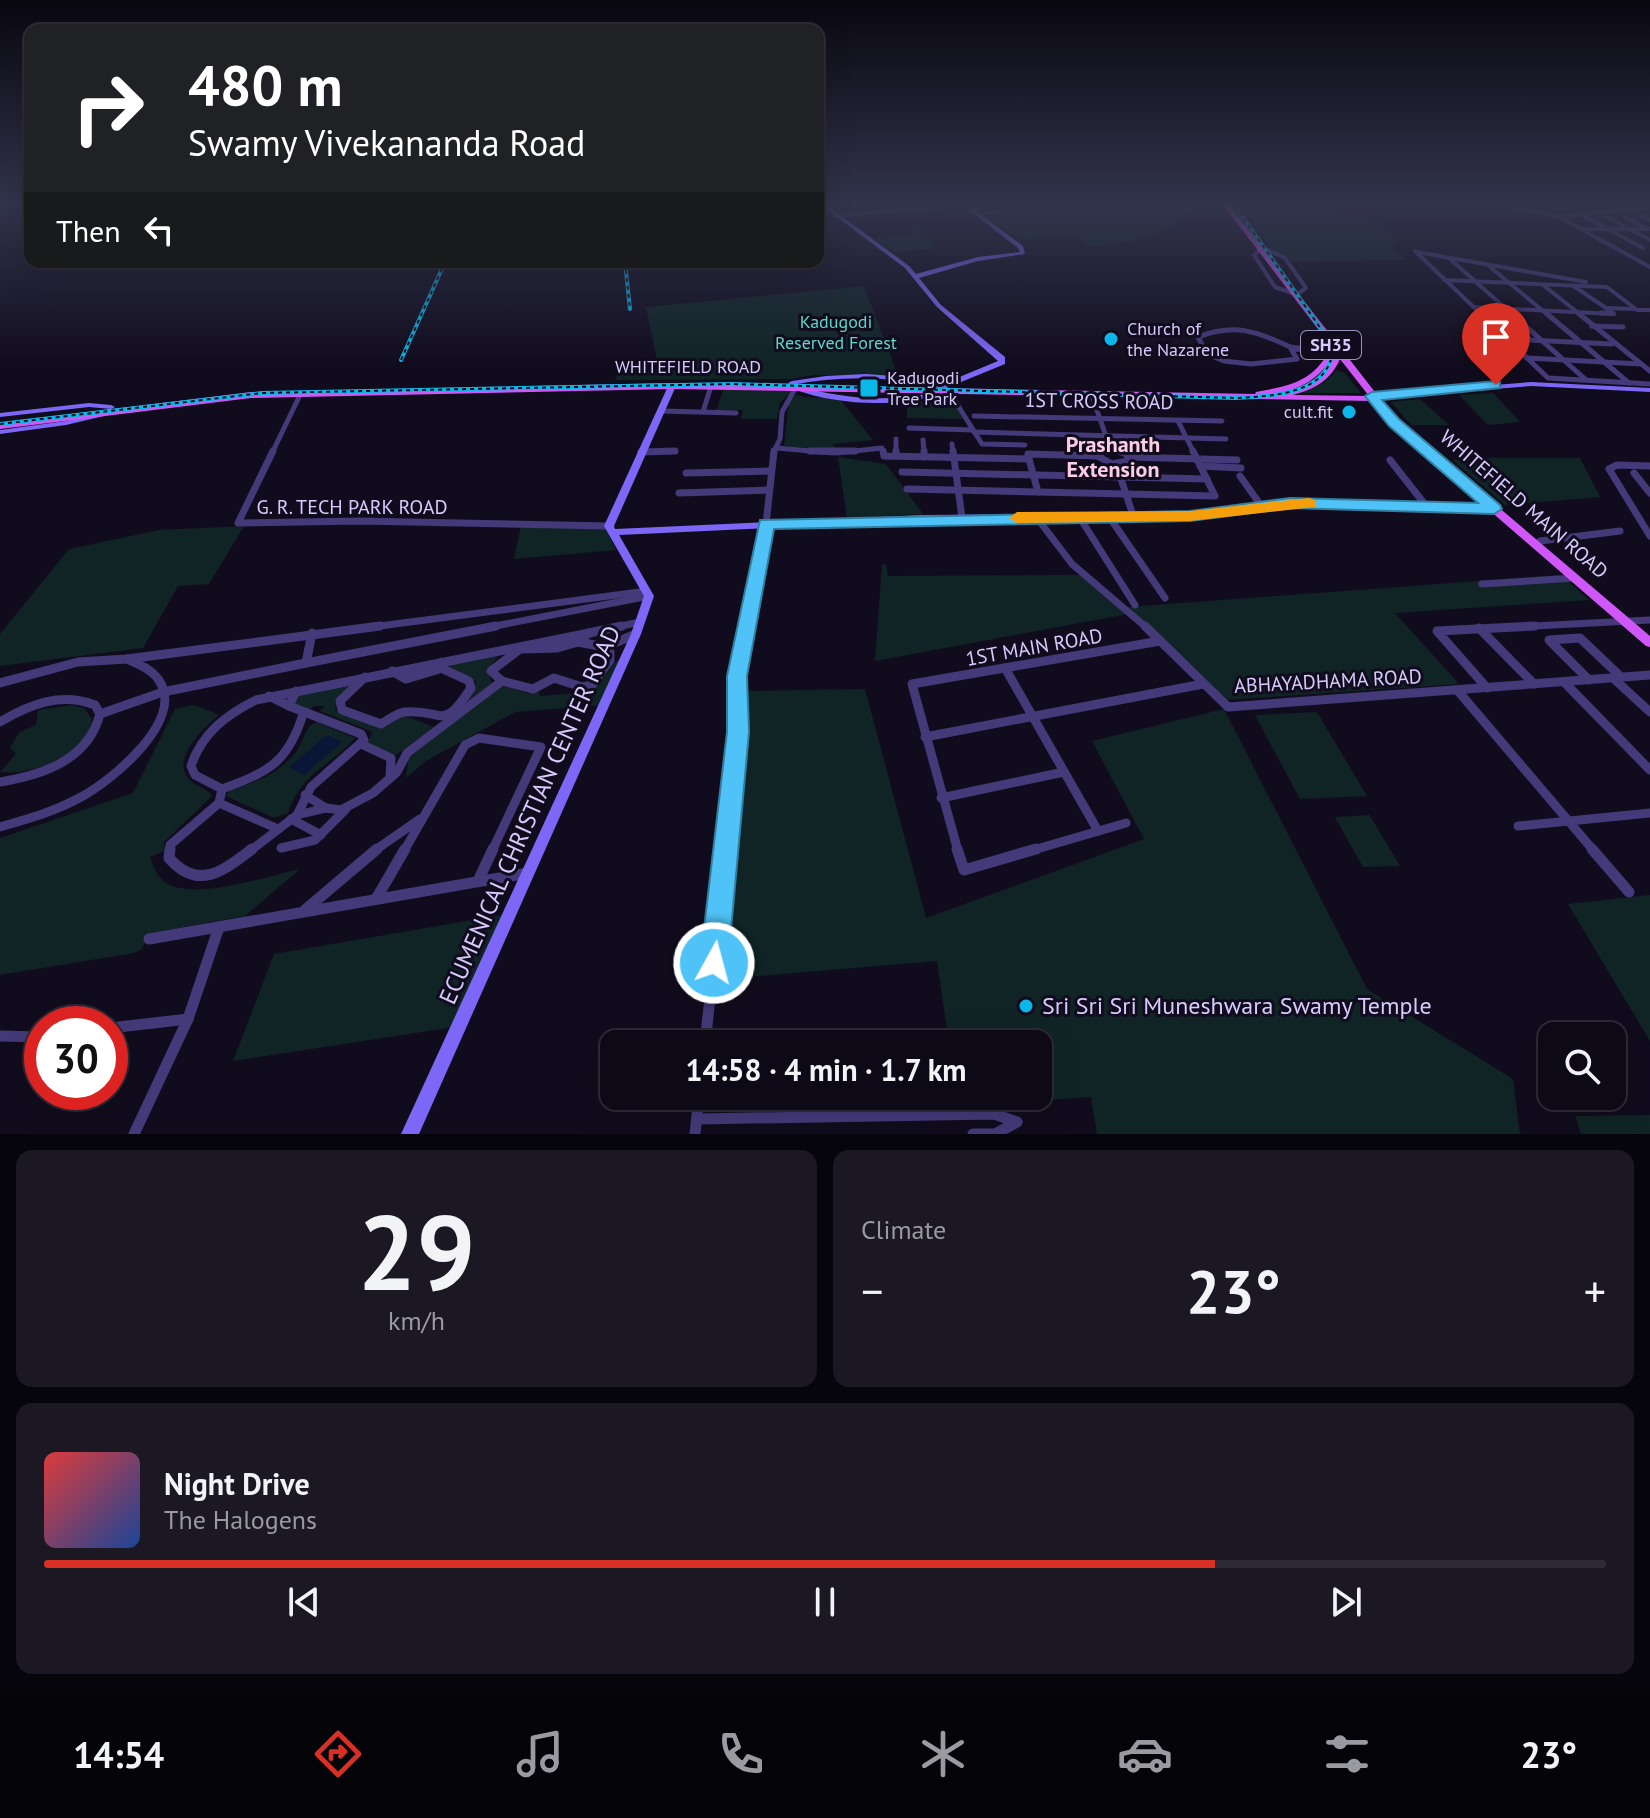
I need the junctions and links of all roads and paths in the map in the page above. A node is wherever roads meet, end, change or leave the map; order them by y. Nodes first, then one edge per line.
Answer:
1 (892, 259) edge
2 (979, 259) edge
3 (1271, 259) edge
4 (1286, 259) edge
5 (1422, 259) edge
6 (1450, 259) edge
7 (1454, 259) edge
8 (1487, 265) junction
9 (1528, 272) junction
10 (915, 276) junction
11 (1567, 279) junction
12 (1444, 280) junction
13 (1476, 281) junction
14 (1509, 283) junction
15 (1543, 284) junction
16 (1574, 286) junction
17 (1600, 287) junction
18 (1296, 293) junction
19 (1472, 306) junction
20 (1506, 308) junction
21 (1606, 308) junction
22 (1542, 310) junction
23 (1637, 310) junction
24 (1650, 310) edge
25 (1576, 312) junction
26 (1592, 326) junction
27 (1623, 327) dead end
28 (1506, 339) junction
29 (1542, 340) junction
30 (1581, 342) junction
31 (1613, 344) junction
32 (1290, 348) junction
33 (1336, 351) junction
34 (1527, 358) junction
35 (1564, 360) junction
36 (1605, 362) junction
37 (1641, 364) junction
38 (1650, 371) edge
39 (1551, 383) junction
40 (1589, 383) junction
41 (1629, 383) junction
42 (1650, 384) edge
43 (794, 385) junction
44 (672, 386) junction
45 (711, 386) junction
46 (939, 390) junction
47 (1650, 391) edge
48 (301, 393) junction
49 (950, 393) junction
50 (1246, 395) junction
51 (1277, 395) junction
52 (1092, 396) junction
53 (1173, 396) junction
54 (1186, 396) junction
55 (1376, 398) junction
56 (1344, 400) junction
57 (111, 409) junction
58 (661, 411) junction
59 (703, 412) junction
60 (736, 413) dead end
61 (974, 416) dead end
62 (1019, 418) junction
63 (1100, 419) junction
64 (1178, 421) junction
65 (1222, 421) dead end
66 (0, 424) edge
67 (909, 428) dead end
68 (974, 431) junction
69 (1023, 434) junction
70 (1407, 434) junction
71 (1107, 437) junction
72 (1187, 438) junction
73 (896, 439) dead end
74 (1226, 439) dead end
75 (923, 440) dead end
76 (952, 444) dead end
77 (1025, 445) junction
78 (777, 448) junction
79 (1111, 449) junction
80 (675, 451) dead end
81 (641, 452) junction
82 (896, 456) junction
83 (1099, 456) junction
84 (924, 457) junction
85 (1028, 457) junction
86 (1129, 457) junction
87 (954, 458) junction
88 (1237, 460) dead end
89 (1390, 460) dead end
90 (1198, 463) junction
91 (1116, 464) junction
92 (1650, 466) edge
93 (771, 471) junction
94 (902, 472) dead end
95 (686, 473) dead end
96 (1634, 473) dead end
97 (956, 474) junction
98 (1033, 476) junction
99 (1121, 478) junction
100 (1207, 479) junction
101 (1463, 479) dead end
102 (907, 489) dead end
103 (769, 490) junction
104 (959, 491) junction
105 (1038, 492) junction
106 (679, 493) dead end
107 (1650, 493) edge
108 (1126, 494) junction
109 (1491, 506) junction
110 (1262, 507) junction
111 (1427, 507) junction
112 (962, 518) junction
113 (1037, 518) junction
114 (1080, 518) junction
115 (1110, 518) junction
116 (1134, 518) junction
117 (1640, 520) junction
118 (1650, 521) edge
119 (766, 524) junction
120 (610, 529) junction
121 (1620, 531) dead end
122 (1650, 536) edge
123 (1540, 541) junction
124 (1575, 578) junction
125 (1482, 584) dead end
126 (648, 593) junction
127 (1165, 598) dead end
128 (1135, 605) dead end
129 (509, 609) junction
130 (1626, 619) junction
131 (1650, 620) edge
132 (511, 625) junction
133 (611, 626) junction
134 (638, 628) junction
135 (1479, 628) junction
136 (312, 633) junction
137 (589, 633) junction
138 (1650, 635) edge
139 (618, 639) junction
140 (1160, 641) junction
141 (578, 642) junction
142 (1650, 643) edge
143 (605, 647) junction
144 (127, 659) junction
145 (306, 663) junction
146 (442, 665) junction
147 (1005, 668) junction
148 (1650, 675) edge
149 (366, 676) junction
150 (1617, 678) junction
151 (1589, 680) junction
152 (502, 681) junction
153 (1564, 682) junction
154 (0, 683) edge
155 (1203, 684) junction
156 (1534, 684) junction
157 (1487, 688) junction
158 (296, 690) junction
159 (1458, 691) junction
160 (163, 692) junction
161 (269, 696) junction
162 (289, 706) junction
163 (1650, 712) edge
164 (100, 714) junction
165 (303, 714) junction
166 (1034, 719) junction
167 (0, 722) edge
168 (440, 722) junction
169 (925, 737) junction
170 (361, 744) junction
171 (1650, 770) edge
172 (1064, 772) junction
173 (390, 778) junction
174 (0, 782) edge
175 (222, 789) junction
176 (305, 795) junction
177 (941, 798) junction
178 (219, 803) junction
179 (326, 808) junction
180 (347, 808) junction
181 (1650, 813) edge
182 (294, 817) junction
183 (423, 817) junction
184 (1570, 820) junction
185 (1126, 823) dead end
186 (1518, 826) dead end
187 (0, 827) edge
188 (276, 828) junction
189 (1098, 831) junction
190 (321, 835) junction
191 (281, 848) dead end
192 (528, 873) junction
193 (478, 881) junction
194 (1629, 892) dead end
195 (376, 899) junction
196 (303, 912) junction
197 (219, 927) junction
198 (149, 939) dead end
199 (188, 1019) junction
200 (128, 1026) edge
201 (706, 1030) edge
202 (0, 1036) edge
203 (24, 1037) edge
204 (698, 1110) edge
205 (697, 1119) junction
206 (134, 1134) edge
207 (410, 1134) edge
208 (695, 1134) edge
209 (973, 1134) edge

1 - 10 street
2 - 10 street
3 - 18 main road, SH35
4 - 18 street
5 - 12 street
6 - 13 street
7 - 8 street
8 - 9 street
8 - 14 street
9 - 11 street
9 - 15 street
10 - 46 street
11 - 16 street
11 - 17 street
12 - 13 street
12 - 19 street
13 - 14 street
13 - 20 street
14 - 15 street
14 - 22 street
15 - 16 street
15 - 25 street
16 - 17 street
16 - 21 street
17 - 23 street
18 - 33 main road, SH35
18 - 55 main road, SH35
19 - 20 street
19 - 28 street
20 - 22 street
20 - 29 street
21 - 23 street
21 - 25 street
22 - 25 street
22 - 30 street
23 - 24 street
25 - 26 street
26 - 27 street
26 - 31 street
28 - 29 street
28 - 34 street
29 - 30 street
29 - 35 street
30 - 31 street
30 - 36 street
31 - 37 street
32 - 32 street
32 - 33 street
33 - 50 main road
33 - 51 main road
33 - 55 main road, SH35
34 - 35 street
34 - 39 street
35 - 36 street
35 - 40 street
36 - 37 street
36 - 41 street
37 - 38 street
39 - 40 street
39 - 47 street
39 - 55 street
40 - 41 street
40 - 47 street
41 - 42 street
43 - 45 main road, WHITEFIELD ROAD
43 - 46 main road, WHITEFIELD ROAD
43 - 57 main road, WHITEFIELD ROAD
43 - 78 street
44 - 45 main road, WHITEFIELD ROAD
44 - 48 main road, WHITEFIELD ROAD
44 - 58 street
45 - 59 street
46 - 49 main road, WHITEFIELD ROAD
46 - 53 main road, WHITEFIELD ROAD
48 - 57 main road, WHITEFIELD ROAD
48 - 120 street, G. R. TECH PARK ROAD
49 - 52 main road, WHITEFIELD ROAD
49 - 68 street
50 - 51 main road, WHITEFIELD ROAD
50 - 54 main road, WHITEFIELD ROAD
51 - 55 main road, WHITEFIELD ROAD
52 - 53 main road, WHITEFIELD ROAD
52 - 63 street
53 - 54 main road, WHITEFIELD ROAD
54 - 56 main road, WHITEFIELD ROAD
55 - 56 main road, WHITEFIELD ROAD
55 - 70 main road, WHITEFIELD MAIN ROAD / SH35
55 - 123 main road, WHITEFIELD MAIN ROAD / SH35
56 - 70 main road
57 - 66 main road, WHITEFIELD ROAD
58 - 59 street
58 - 81 street
59 - 60 street
61 - 62 street, 1ST CROSS ROAD
62 - 63 street, 1ST CROSS ROAD
62 - 69 street
63 - 64 street, 1ST CROSS ROAD
63 - 71 street
64 - 65 street, 1ST CROSS ROAD
64 - 72 street
67 - 68 street
68 - 69 street
68 - 77 street
69 - 71 street
69 - 77 street
70 - 109 main road, WHITEFIELD MAIN ROAD / SH35
71 - 72 street
71 - 79 street
72 - 74 street
72 - 90 street
73 - 82 street
75 - 84 street
76 - 87 street
77 - 85 street
78 - 82 street
78 - 93 street
79 - 83 street
79 - 86 street
80 - 81 street
81 - 120 street
82 - 84 street
83 - 85 street
83 - 91 street
84 - 87 street
85 - 87 street
85 - 98 street
86 - 90 street
86 - 91 street
87 - 97 street
88 - 90 street
89 - 111 street
90 - 100 street
90 - 110 street
91 - 99 street
92 - 117 street
93 - 95 street
93 - 103 street
94 - 97 street
96 - 107 street
97 - 98 street
97 - 104 street
98 - 99 street
98 - 105 street
99 - 100 street
99 - 108 street
100 - 108 street
101 - 109 main road
102 - 104 street
103 - 106 street
103 - 119 street
104 - 105 street
104 - 112 street
105 - 108 street
108 - 116 street
109 - 111 street
109 - 124 main road, WHITEFIELD MAIN ROAD / SH35
110 - 111 street
110 - 116 street
112 - 113 street
112 - 119 street
113 - 114 street
113 - 140 street, ABHAYADHAMA ROAD
114 - 115 street
114 - 128 street
115 - 116 street
115 - 127 street
117 - 118 street
117 - 122 street
119 - 120 street
119 - 201 street
120 - 126 street
121 - 123 street
123 - 130 main road, WHITEFIELD MAIN ROAD / SH35
124 - 125 street
124 - 130 main road, WHITEFIELD MAIN ROAD / SH35
126 - 129 street
126 - 132 street
126 - 134 street, ECUMENICAL CHRISTIAN CENTER ROAD
129 - 132 street
129 - 136 street
130 - 131 street
130 - 135 street
130 - 138 main road, WHITEFIELD MAIN ROAD / SH35
130 - 142 main road, WHITEFIELD MAIN ROAD / SH35
132 - 145 street
133 - 134 street
133 - 137 street
133 - 139 street
134 - 139 street
134 - 192 street, ECUMENICAL CHRISTIAN CENTER ROAD
135 - 156 street
135 - 157 street
136 - 144 street
136 - 145 street
137 - 141 street
137 - 146 street
139 - 143 street
140 - 147 street, 1ST MAIN ROAD
140 - 155 street, ABHAYADHAMA ROAD
141 - 143 street
141 - 152 street
143 - 152 street
144 - 154 street
144 - 160 street
145 - 160 street
146 - 149 street
146 - 168 street
147 - 166 street
147 - 169 street, 1ST MAIN ROAD
148 - 150 street, ABHAYADHAMA ROAD
149 - 158 street
149 - 168 street
150 - 151 street, ABHAYADHAMA ROAD
150 - 151 street
150 - 163 street
151 - 153 street, ABHAYADHAMA ROAD
152 - 168 street
153 - 156 street, ABHAYADHAMA ROAD
153 - 171 street
155 - 159 street, ABHAYADHAMA ROAD
155 - 166 street
156 - 157 street, ABHAYADHAMA ROAD
157 - 159 street, ABHAYADHAMA ROAD
158 - 161 street
158 - 162 street
159 - 184 street
160 - 164 street
160 - 187 street
161 - 162 street
161 - 175 street
162 - 165 street
164 - 167 street
164 - 174 street
165 - 170 street
165 - 175 street
166 - 169 street
166 - 172 street
168 - 173 street
169 - 177 street
170 - 173 street
170 - 176 street
172 - 177 street
172 - 189 street
173 - 180 street
175 - 178 street
176 - 179 street
176 - 182 street
177 - 189 street
178 - 188 street
178 - 188 street
179 - 180 street
179 - 182 street
180 - 190 street
181 - 184 street
182 - 188 street
182 - 190 street
183 - 193 street
183 - 195 street
183 - 196 street
184 - 186 street
184 - 194 street
185 - 189 street
190 - 191 street
192 - 193 street
192 - 207 street, ECUMENICAL CHRISTIAN CENTER ROAD
193 - 195 street
195 - 196 street
196 - 197 street
197 - 198 street
197 - 199 street
199 - 200 street
199 - 206 street
202 - 203 street
204 - 205 street
205 - 208 street
205 - 209 street

